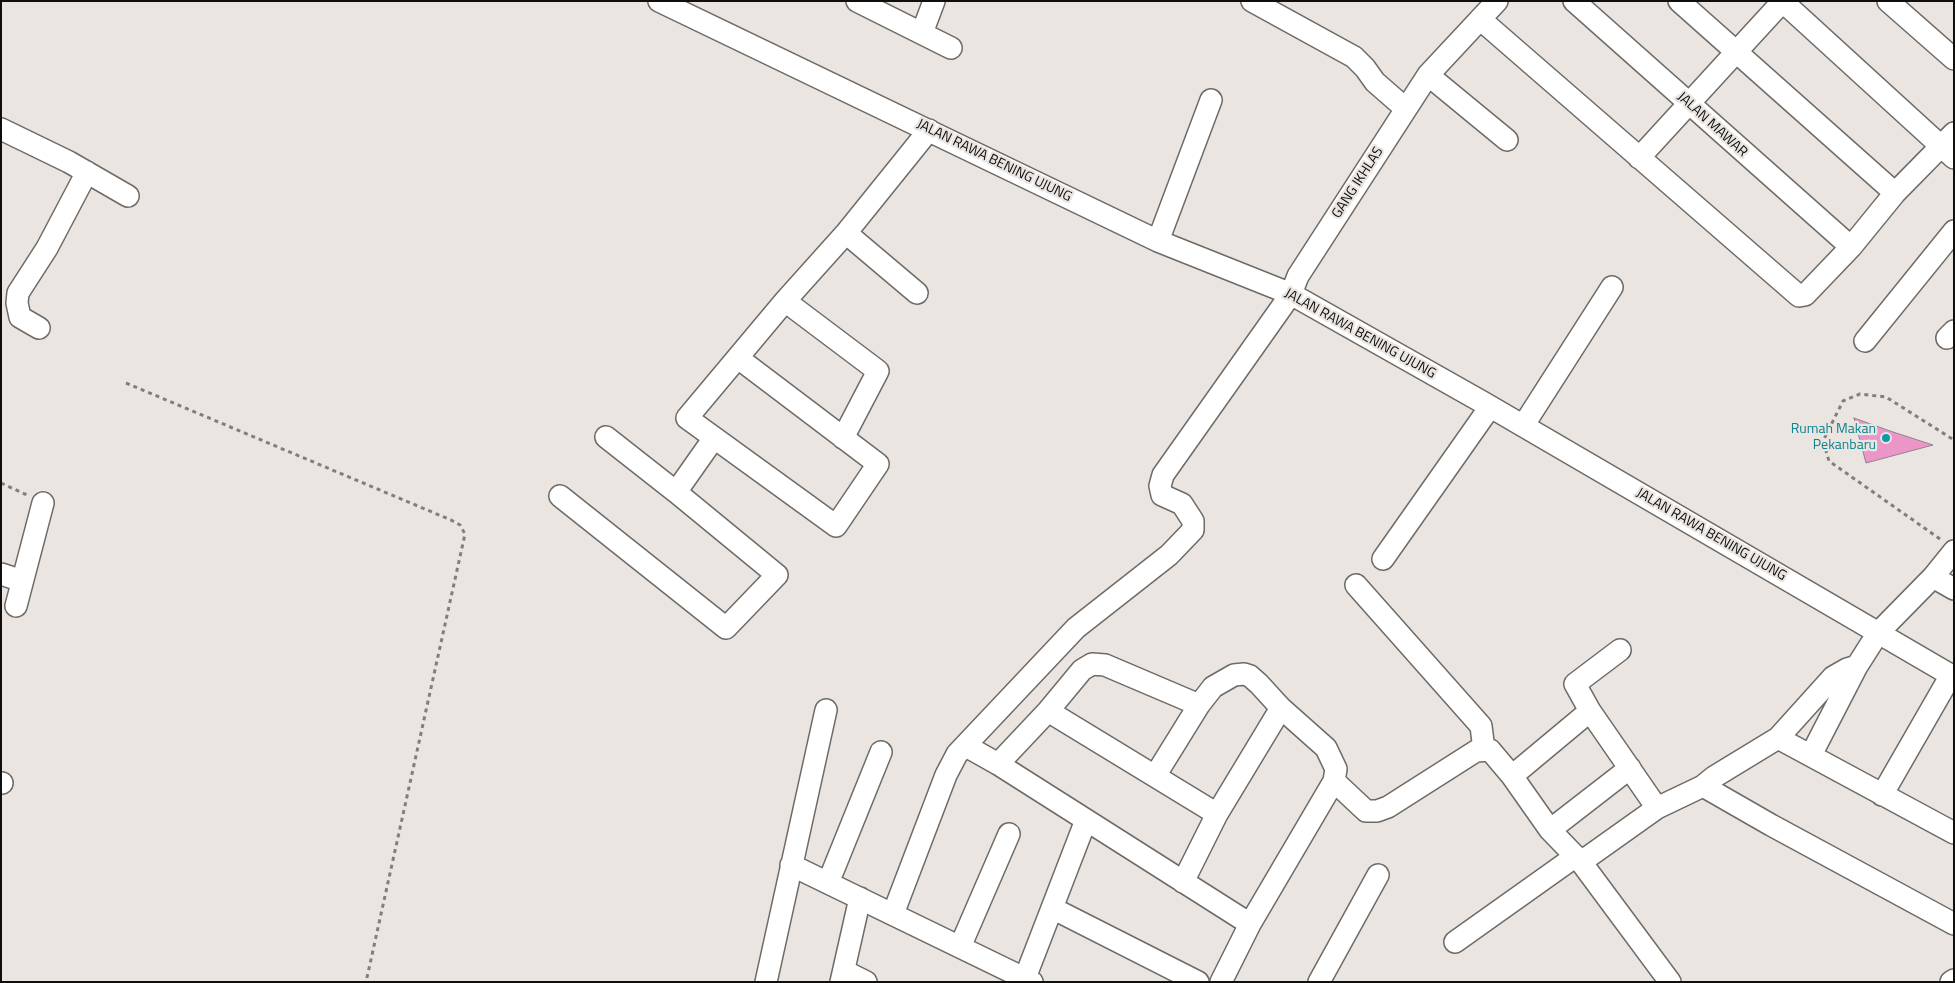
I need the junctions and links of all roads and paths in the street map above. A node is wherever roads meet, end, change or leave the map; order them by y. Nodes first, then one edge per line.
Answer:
1 (857, 1) edge
2 (934, 1) edge
3 (1252, 1) edge
4 (1497, 1) edge
5 (1574, 1) edge
6 (1679, 1) edge
7 (1888, 1) edge
8 (1782, 2) edge
9 (666, 3) edge
10 (1480, 19) junction
11 (922, 34) junction
12 (951, 48) dead end
13 (1736, 52) junction
14 (1954, 59) edge
15 (1428, 75) junction
16 (1211, 100) dead end
17 (1688, 104) junction
18 (1406, 109) junction
19 (1, 129) edge
20 (929, 130) junction
21 (1507, 140) dead end
22 (1949, 146) edge
23 (1639, 158) junction
24 (87, 172) junction
25 (1895, 193) junction
26 (128, 196) dead end
27 (1954, 231) edge
28 (846, 233) junction
29 (1158, 241) junction
30 (1851, 247) junction
31 (1612, 287) dead end
32 (917, 293) dead end
33 (1291, 294) junction
34 (785, 301) junction
35 (39, 328) dead end
36 (1864, 341) dead end
37 (738, 358) junction
38 (126, 383) dead end
39 (1490, 407) junction
40 (1523, 426) junction
41 (606, 437) dead end
42 (714, 438) junction
43 (843, 438) junction
44 (1954, 440) edge
45 (1, 483) edge
46 (676, 492) junction
47 (560, 496) dead end
48 (43, 503) joint
49 (1950, 547) edge
50 (1383, 559) dead end
51 (1, 574) edge
52 (1933, 577) junction
53 (22, 581) junction
54 (1356, 585) dead end
55 (1954, 589) edge
56 (16, 606) dead end
57 (1878, 633) junction
58 (1620, 650) dead end
59 (1858, 666) junction
60 (1952, 676) edge
61 (1199, 705) junction
62 (1282, 708) junction
63 (826, 710) dead end
64 (1048, 711) junction
65 (1590, 711) junction
66 (1778, 738) junction
67 (966, 746) junction
68 (1484, 750) junction
69 (881, 752) dead end
70 (1811, 754) junction
71 (998, 764) junction
72 (1630, 768) junction
73 (1155, 776) junction
74 (1512, 776) junction
75 (1334, 781) junction
76 (1703, 786) junction
77 (1882, 795) junction
78 (1656, 808) junction
79 (1217, 814) junction
80 (1086, 820) junction
81 (1550, 830) junction
82 (1953, 831) edge
83 (1009, 834) dead end
84 (1578, 859) junction
85 (791, 864) junction
86 (1378, 874) dead end
87 (1183, 882) junction
88 (828, 883) junction
89 (860, 898) junction
90 (1052, 908) junction
91 (893, 914) junction
92 (1250, 924) junction
93 (1954, 924) edge
94 (1455, 942) dead end
95 (960, 947) junction
96 (842, 976) edge
97 (1028, 980) edge
98 (366, 982) edge
99 (766, 982) edge
100 (866, 982) edge
101 (1198, 982) edge
102 (1221, 982) edge
103 (1320, 982) edge
104 (1670, 982) edge

1 - 11 street
2 - 11 street
3 - 18 street
4 - 10 street, GANG IKHLAS
5 - 17 street, JALAN MAWAR
6 - 13 street
7 - 14 street
8 - 13 street
8 - 22 street
9 - 20 street, JALAN RAWA BENING UJUNG
10 - 15 street, GANG IKHLAS
10 - 23 street
11 - 12 street
13 - 17 street
13 - 25 street
15 - 18 street, GANG IKHLAS
15 - 21 street
16 - 29 street
17 - 23 street
17 - 30 street, JALAN MAWAR
18 - 33 street, GANG IKHLAS
19 - 24 street
20 - 28 street
20 - 29 street, JALAN RAWA BENING UJUNG
22 - 25 street
23 - 30 street
24 - 26 street
24 - 35 street
25 - 30 street
27 - 36 street
28 - 32 street
28 - 34 street
29 - 33 street, JALAN RAWA BENING UJUNG
31 - 40 street
33 - 39 street, JALAN RAWA BENING UJUNG
33 - 67 street, GANG IKHLAS
34 - 37 street
34 - 43 street
37 - 42 street
37 - 43 street
38 - 98 path
39 - 40 street, JALAN RAWA BENING UJUNG
39 - 50 street
40 - 57 street, JALAN RAWA BENING UJUNG
41 - 46 street
42 - 43 street
42 - 46 street
44 - 49 path
45 - 48 path
46 - 47 street
48 - 53 street
49 - 52 street
51 - 53 street
52 - 55 street
52 - 57 street
53 - 56 street
54 - 68 street
57 - 59 street
57 - 60 street, JALAN RAWA BENING UJUNG
58 - 65 street
59 - 66 street
59 - 70 street
60 - 77 street
61 - 62 street
61 - 64 street
61 - 73 street
62 - 75 street
62 - 79 street
63 - 85 street
64 - 71 street
64 - 73 street
65 - 72 street
65 - 74 street
66 - 70 street
66 - 76 street
67 - 71 street
67 - 91 street
68 - 74 street
68 - 75 street
69 - 88 street
70 - 77 street
71 - 80 street
72 - 78 street
72 - 81 street
73 - 79 street
74 - 81 street
75 - 92 street
76 - 78 street
76 - 93 street
77 - 82 street
78 - 84 street
79 - 87 street
80 - 87 street
80 - 90 street
81 - 84 street
83 - 95 street
84 - 94 street
84 - 104 street
85 - 88 street
85 - 99 street
86 - 103 street
87 - 92 street
88 - 89 street
89 - 91 street
89 - 96 street
90 - 97 street
90 - 101 street
91 - 95 street
92 - 102 street
95 - 97 street
96 - 100 street

